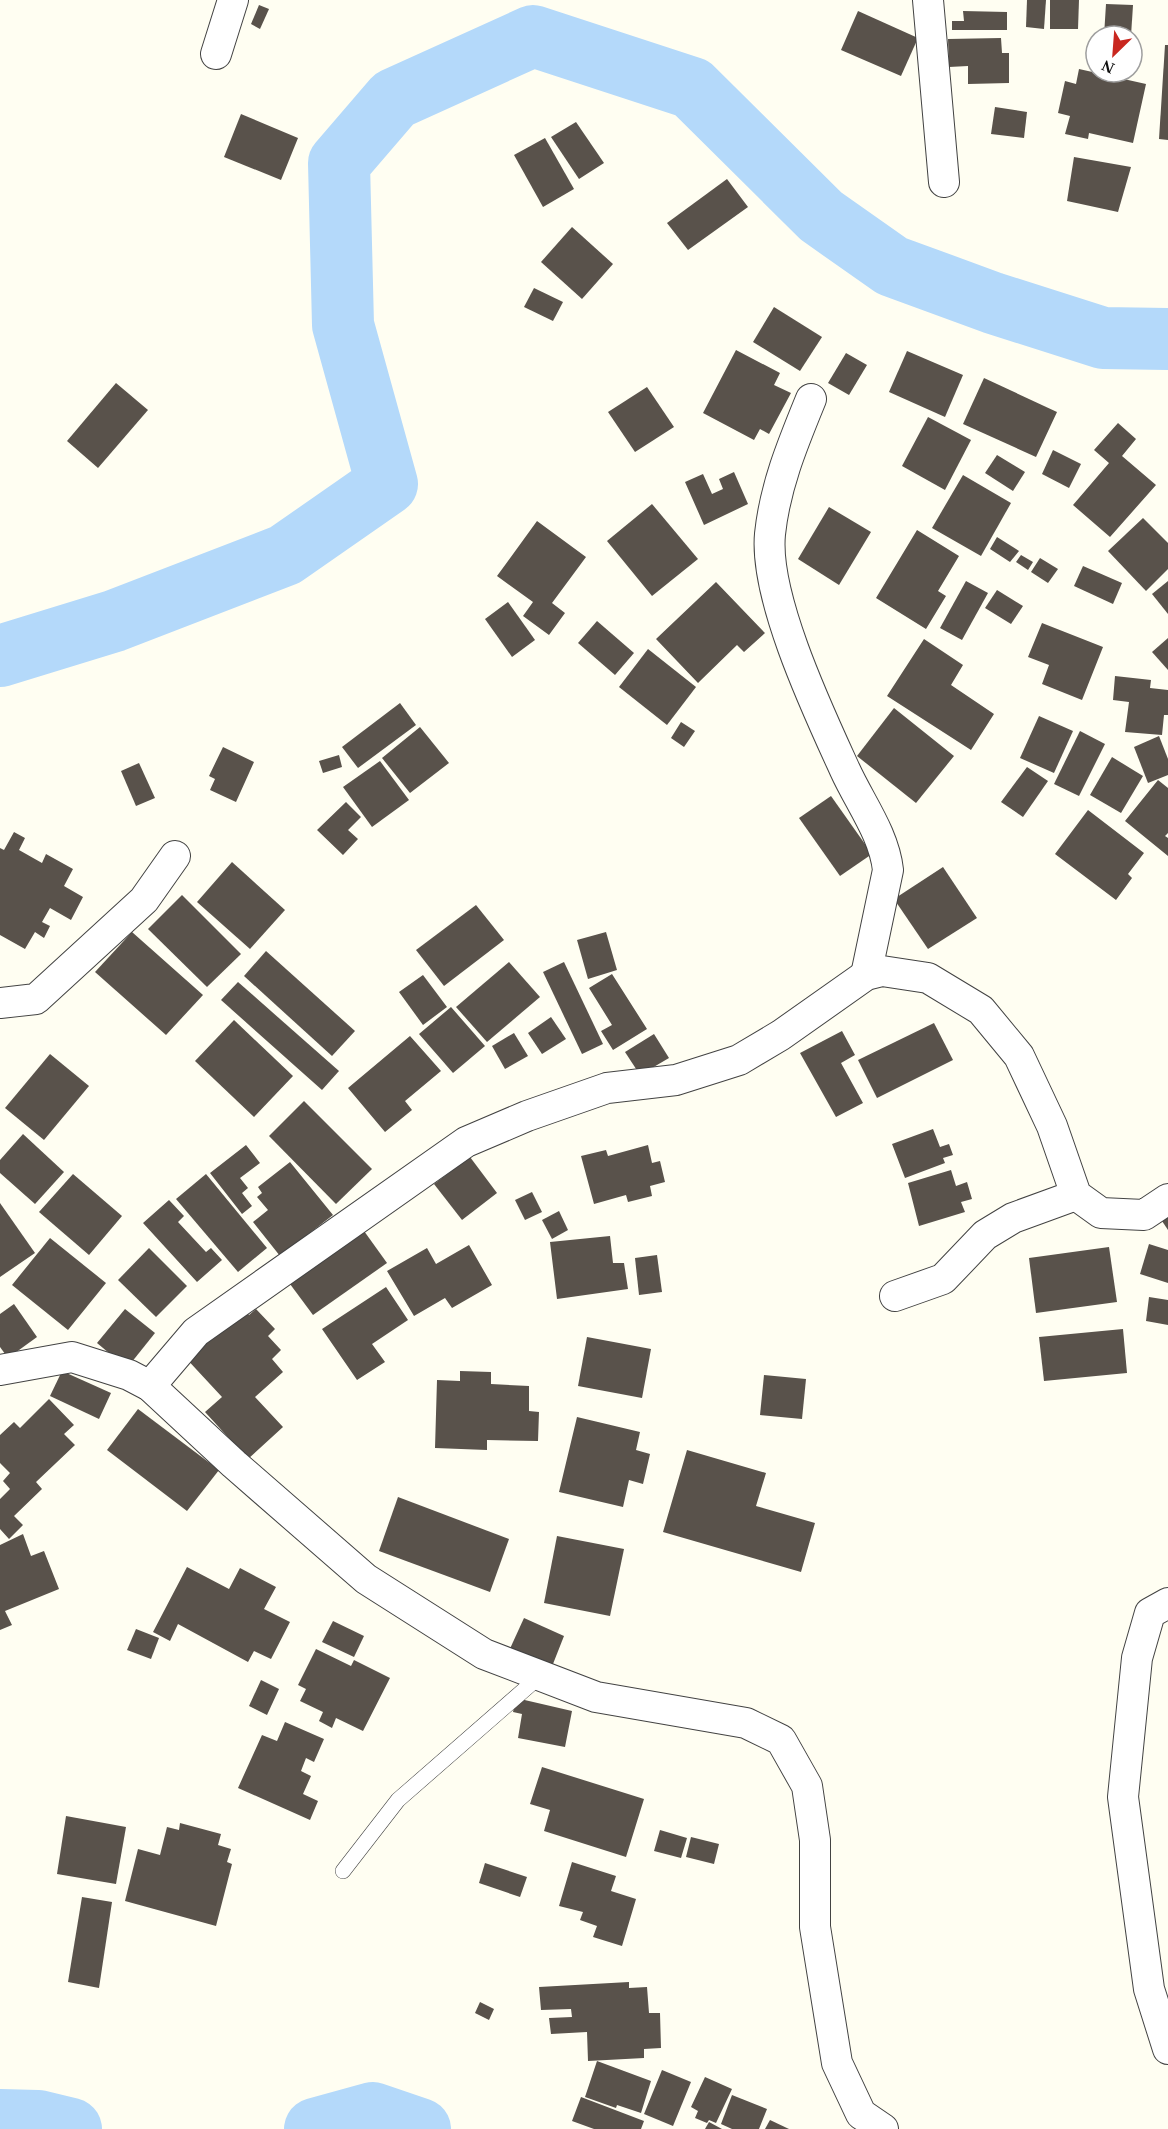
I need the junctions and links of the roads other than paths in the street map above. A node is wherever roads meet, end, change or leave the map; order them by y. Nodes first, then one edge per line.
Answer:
1 (233, 0) edge
2 (928, 0) edge
3 (216, 54) dead end
4 (944, 182) dead end
5 (811, 399) dead end
6 (175, 856) dead end
7 (867, 975) junction
8 (0, 1003) edge
9 (1076, 1195) junction
10 (1168, 1199) edge
11 (895, 1296) dead end
12 (0, 1370) edge
13 (150, 1386) junction
14 (1168, 1603) edge
15 (540, 1676) junction
16 (343, 1871) dead end
17 (1168, 2049) edge
18 (883, 2129) edge

1 - 3 street
2 - 4 street
5 - 7 street
6 - 8 street
7 - 9 street
7 - 13 street
9 - 10 street
9 - 11 street
12 - 13 street
13 - 15 street
14 - 17 street
15 - 16 lane
15 - 18 street

